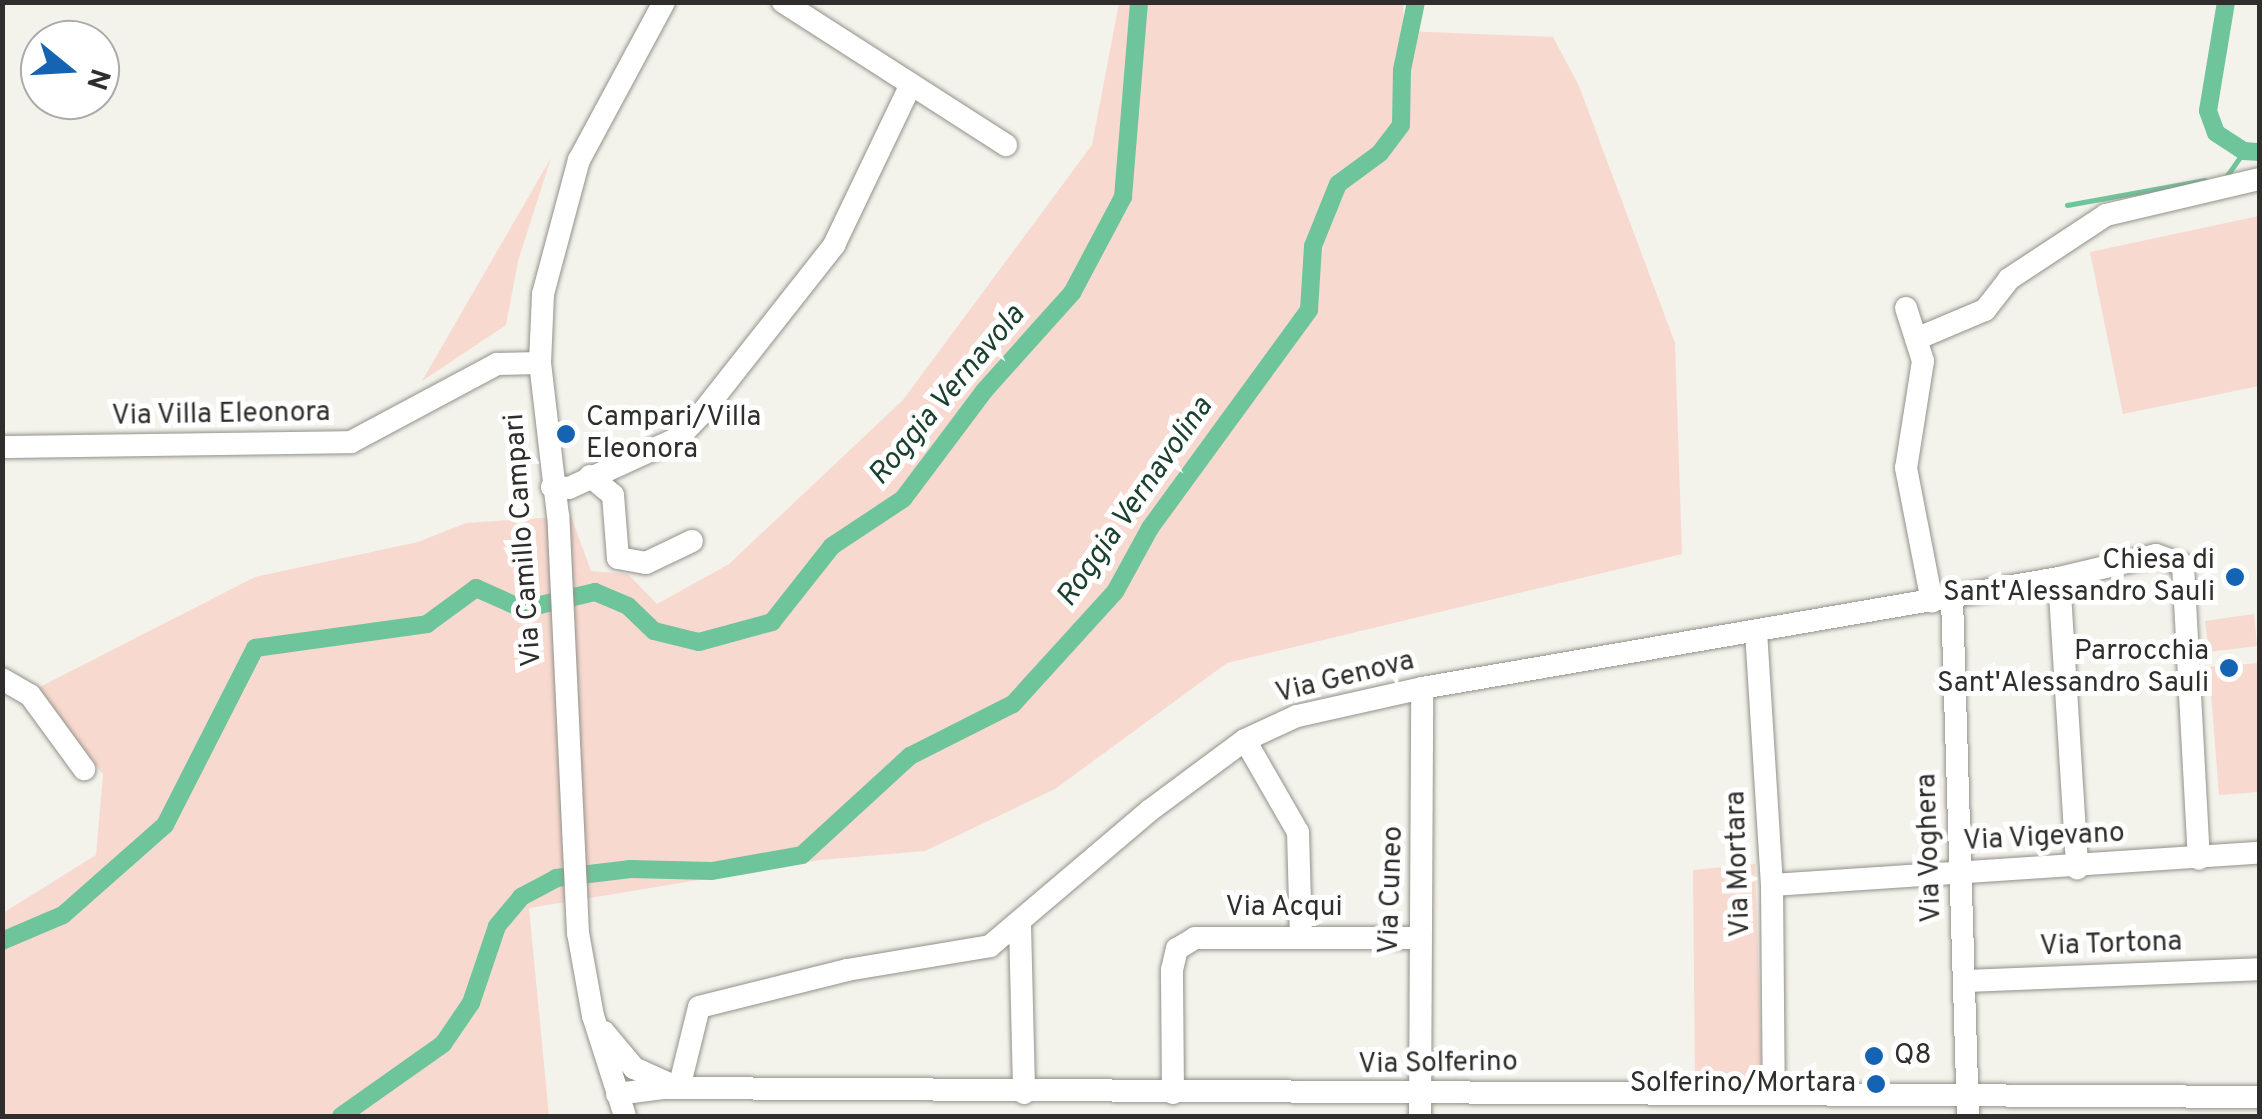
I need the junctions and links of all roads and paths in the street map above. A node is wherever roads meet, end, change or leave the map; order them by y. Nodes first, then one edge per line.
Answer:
1 (664, 2) edge
2 (783, 2) edge
3 (911, 84) junction
4 (1006, 145) dead end
5 (2260, 180) edge
6 (1906, 308) dead end
7 (1916, 339) junction
8 (540, 363) junction
9 (2, 447) edge
10 (590, 476) junction
11 (552, 487) junction
12 (692, 541) dead end
13 (2059, 578) junction
14 (1942, 600) junction
15 (1756, 631) junction
16 (2, 679) edge
17 (1422, 688) junction
18 (1245, 740) junction
19 (84, 770) dead end
20 (2260, 854) edge
21 (2199, 859) junction
22 (2077, 868) junction
23 (1961, 872) junction
24 (1772, 885) junction
25 (1020, 925) junction
26 (1301, 937) junction
27 (1418, 938) junction
28 (2260, 969) edge
29 (1965, 981) junction
30 (593, 1016) junction
31 (680, 1088) junction
32 (1021, 1092) junction
33 (1173, 1093) junction
34 (1774, 1094) junction
35 (2260, 1097) edge
36 (621, 1105) edge
37 (1049, 1105) edge
38 (1559, 1105) edge
39 (1621, 1105) edge
40 (1273, 1106) edge
41 (1419, 1106) edge
42 (1968, 1106) edge
43 (1016, 1116) edge

1 - 8 street, Via Camillo Campari
2 - 3 street
3 - 4 street
3 - 10 street
5 - 7 street
6 - 7 street, Via Voghera
7 - 14 street, Via Voghera
8 - 9 street, Via Villa Eleonora
8 - 11 street, Via Camillo Campari
10 - 11 street
10 - 12 street
11 - 30 street, Via Camillo Campari
13 - 14 street, Via Genova
13 - 21 street, Via Genova
13 - 22 street
14 - 15 street, Via Genova
14 - 23 street, Via Voghera
15 - 17 street, Via Genova
15 - 24 street, Via Mortara
16 - 19 street
17 - 18 street, Via Genova
17 - 27 street, Via Cuneo
18 - 25 street, Via Genova
18 - 26 street
20 - 21 street, Via Vigevano
21 - 22 street, Via Vigevano
22 - 23 street, Via Vigevano
23 - 24 street, Via Vigevano
23 - 29 street, Via Voghera
24 - 34 street, Via Mortara
25 - 31 street, Via Genova
25 - 32 street
26 - 27 street, Via Acqui
26 - 33 street, Via Acqui
27 - 41 street, Via Cuneo
28 - 29 street, Via Tortona
29 - 42 street, Via Voghera
30 - 31 street
30 - 36 street, Via Camillo Campari
31 - 32 street, Via Solferino
31 - 36 street, Via Solferino
32 - 37 street, Via Solferino
32 - 43 street
33 - 37 street, Via Solferino
33 - 40 street, Via Solferino
34 - 39 street, Via Solferino
34 - 42 street, Via Solferino
35 - 42 street, Via Solferino
38 - 39 street, Via Solferino
38 - 41 street, Via Solferino
40 - 41 street, Via Solferino

